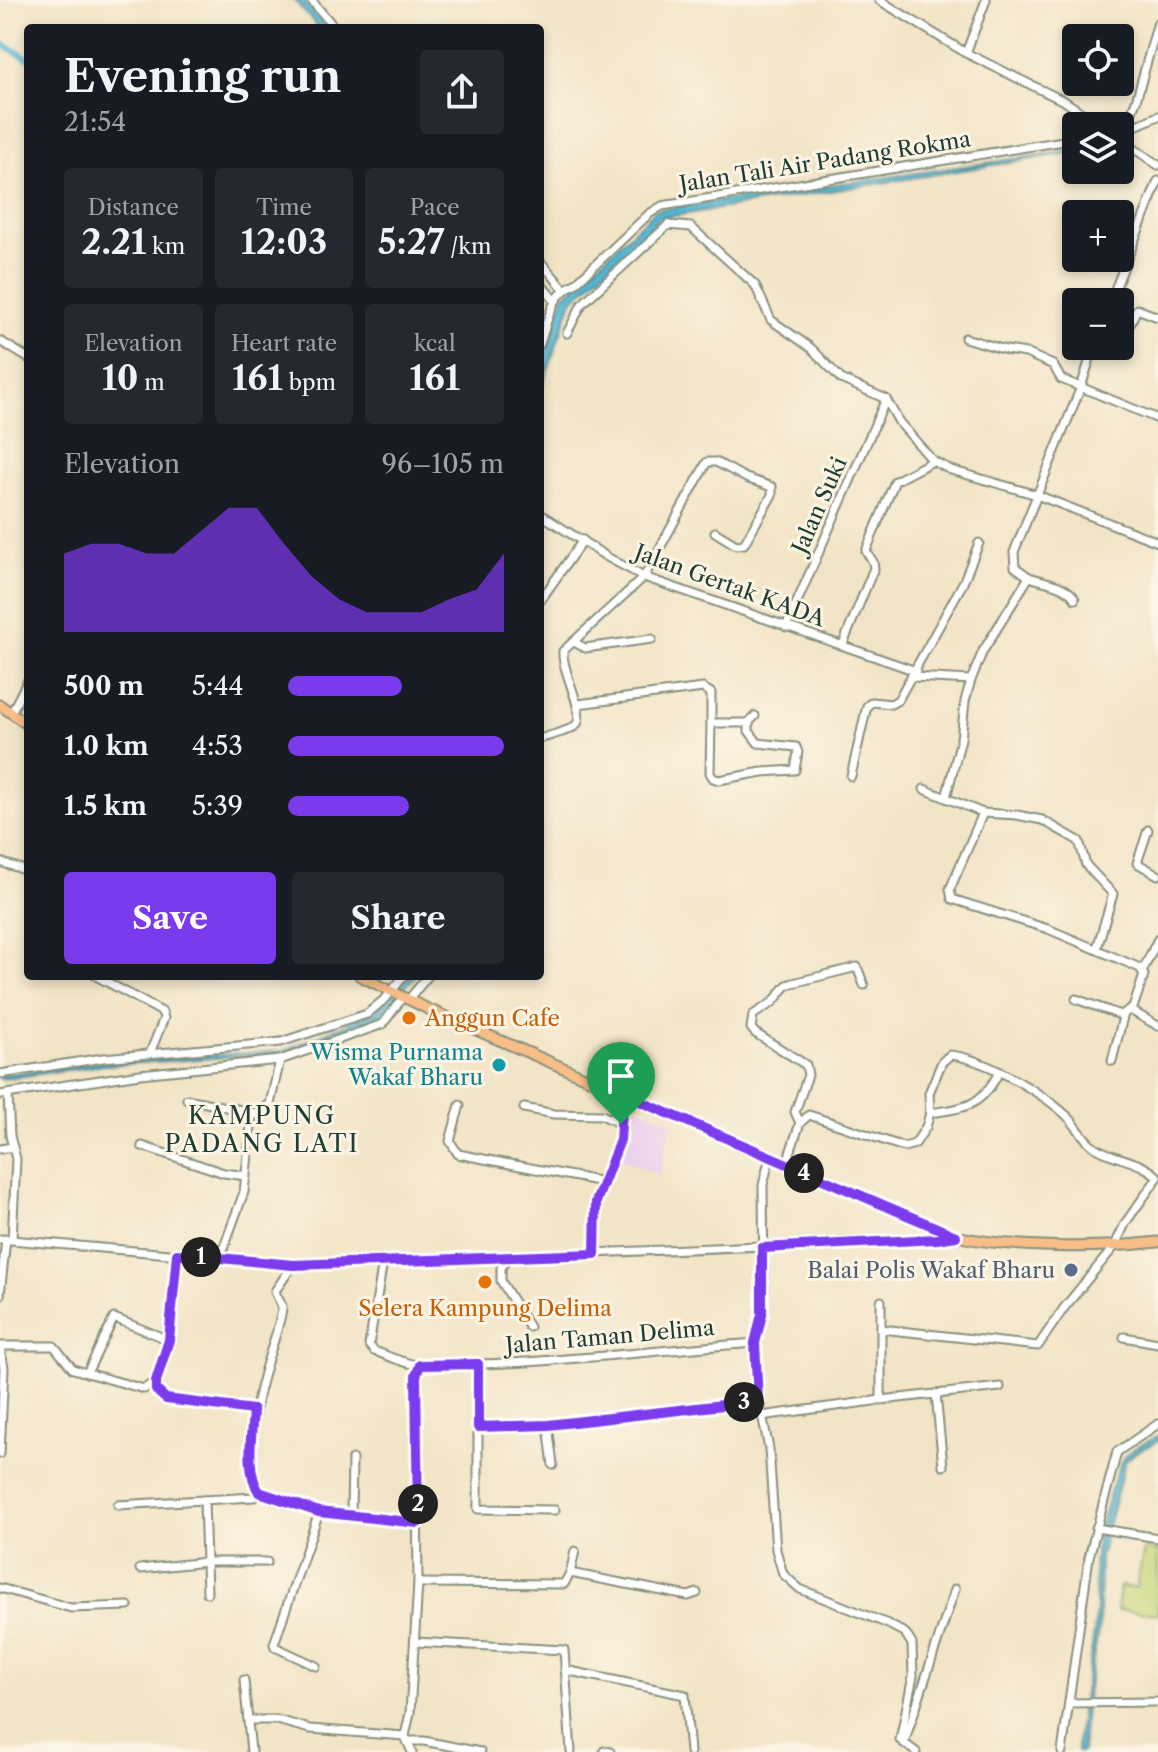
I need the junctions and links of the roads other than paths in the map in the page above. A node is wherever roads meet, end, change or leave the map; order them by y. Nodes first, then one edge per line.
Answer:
1 (311, 0) edge
2 (879, 0) edge
3 (986, 0) edge
4 (1158, 22) edge
5 (332, 24) edge
6 (966, 53) junction
7 (1081, 112) edge
8 (1131, 112) edge
9 (1158, 116) edge
10 (1134, 128) edge
11 (1062, 141) edge
12 (1134, 150) edge
13 (1158, 165) edge
14 (1158, 181) edge
15 (663, 207) junction
16 (668, 225) junction
17 (544, 266) edge
18 (544, 287) edge
19 (1116, 288) edge
20 (564, 289) junction
21 (555, 299) junction
22 (1134, 315) edge
23 (1158, 317) edge
24 (544, 332) edge
25 (567, 333) dead end
26 (965, 338) dead end
27 (0, 341) edge
28 (24, 356) edge
29 (1090, 360) edge
30 (1081, 387) junction
31 (886, 399) junction
32 (1158, 419) edge
33 (933, 461) junction
34 (1037, 495) junction
35 (544, 516) edge
36 (715, 532) dead end
37 (583, 540) junction
38 (1158, 542) edge
39 (979, 543) dead end
40 (644, 577) junction
41 (1029, 577) junction
42 (544, 595) edge
43 (1075, 599) dead end
44 (786, 627) junction
45 (652, 639) dead end
46 (574, 642) junction
47 (843, 644) junction
48 (914, 674) junction
49 (971, 680) junction
50 (24, 688) edge
51 (578, 704) junction
52 (0, 705) edge
53 (11, 713) junction
54 (24, 722) edge
55 (711, 723) junction
56 (544, 737) edge
57 (851, 776) dead end
58 (924, 789) dead end
59 (946, 798) junction
60 (983, 813) junction
61 (1148, 830) dead end
62 (0, 862) edge
63 (24, 870) edge
64 (1158, 875) edge
65 (1158, 939) edge
66 (1097, 948) junction
67 (1143, 970) junction
68 (103, 980) edge
69 (368, 980) edge
70 (401, 980) edge
71 (424, 980) edge
72 (864, 985) dead end
73 (391, 992) junction
74 (405, 999) junction
75 (1076, 999) dead end
76 (1132, 1009) junction
77 (1123, 1016) junction
78 (1158, 1026) edge
79 (150, 1053) junction
80 (280, 1060) junction
81 (1112, 1061) dead end
82 (999, 1072) junction
83 (0, 1074) edge
84 (4, 1094) edge
85 (623, 1094) junction
86 (187, 1099) dead end
87 (460, 1105) dead end
88 (524, 1108) dead end
89 (255, 1113) junction
90 (930, 1113) junction
91 (800, 1123) junction
92 (621, 1124) junction
93 (142, 1146) dead end
94 (13, 1147) junction
95 (0, 1149) edge
96 (770, 1157) junction
97 (786, 1165) junction
98 (246, 1176) junction
99 (1158, 1177) edge
100 (603, 1182) junction
101 (956, 1236) junction
102 (6, 1239) edge
103 (1158, 1242) edge
104 (1114, 1247) junction
105 (762, 1248) junction
106 (177, 1254) junction
107 (595, 1254) junction
108 (508, 1257) junction
109 (220, 1258) junction
110 (383, 1262) junction
111 (293, 1265) junction
112 (0, 1295) edge
113 (881, 1301) dead end
114 (529, 1327) dead end
115 (881, 1329) junction
116 (1124, 1337) dead end
117 (169, 1340) junction
118 (755, 1343) junction
119 (1158, 1343) edge
120 (0, 1346) edge
121 (478, 1364) junction
122 (420, 1365) junction
123 (87, 1373) junction
124 (156, 1381) junction
125 (1000, 1387) dead end
126 (936, 1394) junction
127 (881, 1400) junction
128 (758, 1401) junction
129 (253, 1410) junction
130 (761, 1416) junction
131 (1, 1424) edge
132 (1158, 1424) edge
133 (548, 1425) junction
134 (478, 1427) junction
135 (0, 1454) edge
136 (352, 1459) dead end
137 (553, 1465) dead end
138 (943, 1466) dead end
139 (259, 1492) junction
140 (204, 1500) junction
141 (118, 1505) dead end
142 (555, 1510) dead end
143 (319, 1512) junction
144 (351, 1514) junction
145 (418, 1523) junction
146 (1098, 1528) junction
147 (1158, 1538) edge
148 (575, 1551) dead end
149 (206, 1562) junction
150 (267, 1562) dead end
151 (140, 1569) dead end
152 (570, 1573) junction
153 (418, 1583) junction
154 (0, 1588) edge
155 (955, 1589) dead end
156 (207, 1593) dead end
157 (697, 1593) dead end
158 (128, 1606) dead end
159 (415, 1642) junction
160 (913, 1657) junction
161 (930, 1662) junction
162 (316, 1666) dead end
163 (565, 1670) junction
164 (244, 1680) dead end
165 (1158, 1702) edge
166 (1069, 1703) junction
167 (250, 1720) junction
168 (406, 1738) junction
169 (904, 1743) junction
170 (251, 1752) edge
171 (412, 1752) edge
172 (480, 1752) edge
173 (571, 1752) edge
174 (690, 1752) edge
175 (916, 1752) edge
176 (1062, 1752) edge

1 - 5 street
2 - 6 street
3 - 6 street
4 - 8 street
6 - 7 street
9 - 10 street
11 - 15 street, Jalan Tali Air Padang Rokma
12 - 13 street
14 - 19 street
15 - 16 street
15 - 20 street, Jalan Tali Air Padang Rokma
16 - 25 street
16 - 31 street
17 - 20 street
18 - 21 street
20 - 21 street, Jalan Tali Air Padang Rokma
21 - 24 street
22 - 23 street
26 - 30 street
27 - 28 street
29 - 30 street
30 - 32 street
30 - 34 street
31 - 33 street
31 - 44 street, Jalan Suki
33 - 34 street
33 - 47 street
34 - 38 street
34 - 41 street
35 - 37 street, Jalan Gertak KADA
36 - 40 street
37 - 40 street, Jalan Gertak KADA
37 - 42 street
39 - 48 street
40 - 44 street, Jalan Gertak KADA
40 - 46 street
41 - 43 street
41 - 49 street
44 - 47 street, Jalan Gertak KADA
45 - 46 street
46 - 51 street
47 - 48 street, Jalan Gertak KADA
48 - 49 street, Jalan Gertak KADA
48 - 57 street
49 - 59 street
50 - 53 street
51 - 55 street
51 - 56 street
52 - 53 main road
53 - 54 main road
55 - 55 street
58 - 59 street
59 - 60 street
60 - 66 street
60 - 66 street
61 - 64 street
62 - 63 street
65 - 67 street
66 - 67 street
67 - 76 street
68 - 79 street
69 - 73 main road
70 - 73 street
71 - 74 street
72 - 91 street
73 - 74 main road
73 - 79 street
74 - 80 street
74 - 85 main road
75 - 77 street
76 - 77 street
76 - 78 street
77 - 81 street
79 - 83 street
80 - 84 street
80 - 89 street
82 - 90 street
82 - 90 street
82 - 99 street
84 - 94 street
85 - 92 street
85 - 96 main road
86 - 89 street
87 - 100 street
88 - 92 street
89 - 98 street
90 - 91 street
91 - 97 street
92 - 100 street
93 - 98 street
94 - 95 street
94 - 102 street
96 - 97 main road
96 - 105 street
97 - 101 main road
98 - 109 street
99 - 104 street
100 - 107 street
101 - 104 main road
101 - 105 street
102 - 106 street
102 - 112 street
103 - 104 main road
104 - 115 street
105 - 107 street
105 - 118 street
106 - 109 street
106 - 117 street
107 - 108 street
108 - 110 street
108 - 114 street
109 - 111 street
110 - 111 street
110 - 122 street
111 - 129 street
113 - 115 street
115 - 127 street
116 - 119 street
117 - 123 street
117 - 124 street
118 - 121 street, Jalan Taman Delima
118 - 128 street
120 - 123 street
120 - 131 street
121 - 122 street, Jalan Taman Delima
121 - 134 street
122 - 145 street
123 - 124 street
124 - 129 street
125 - 126 street
126 - 127 street
126 - 138 street
127 - 130 street
128 - 130 street
128 - 133 street
129 - 139 street
130 - 160 street
131 - 135 street
132 - 146 street
133 - 134 street
133 - 137 street
134 - 142 street
136 - 144 street
139 - 140 street
139 - 143 street
140 - 141 street
140 - 149 street
143 - 144 street
143 - 162 street
144 - 145 street
145 - 153 street
146 - 147 street
146 - 166 street
148 - 152 street
149 - 150 street
149 - 151 street
149 - 156 street
152 - 153 street
152 - 157 street
153 - 159 street
154 - 158 street
155 - 161 street
159 - 163 street
159 - 168 street
160 - 161 street
160 - 169 street
161 - 169 street
163 - 173 street
163 - 174 street
164 - 167 street
165 - 166 street
166 - 176 street
167 - 168 street
167 - 170 street
168 - 171 street
168 - 172 street
169 - 175 street

